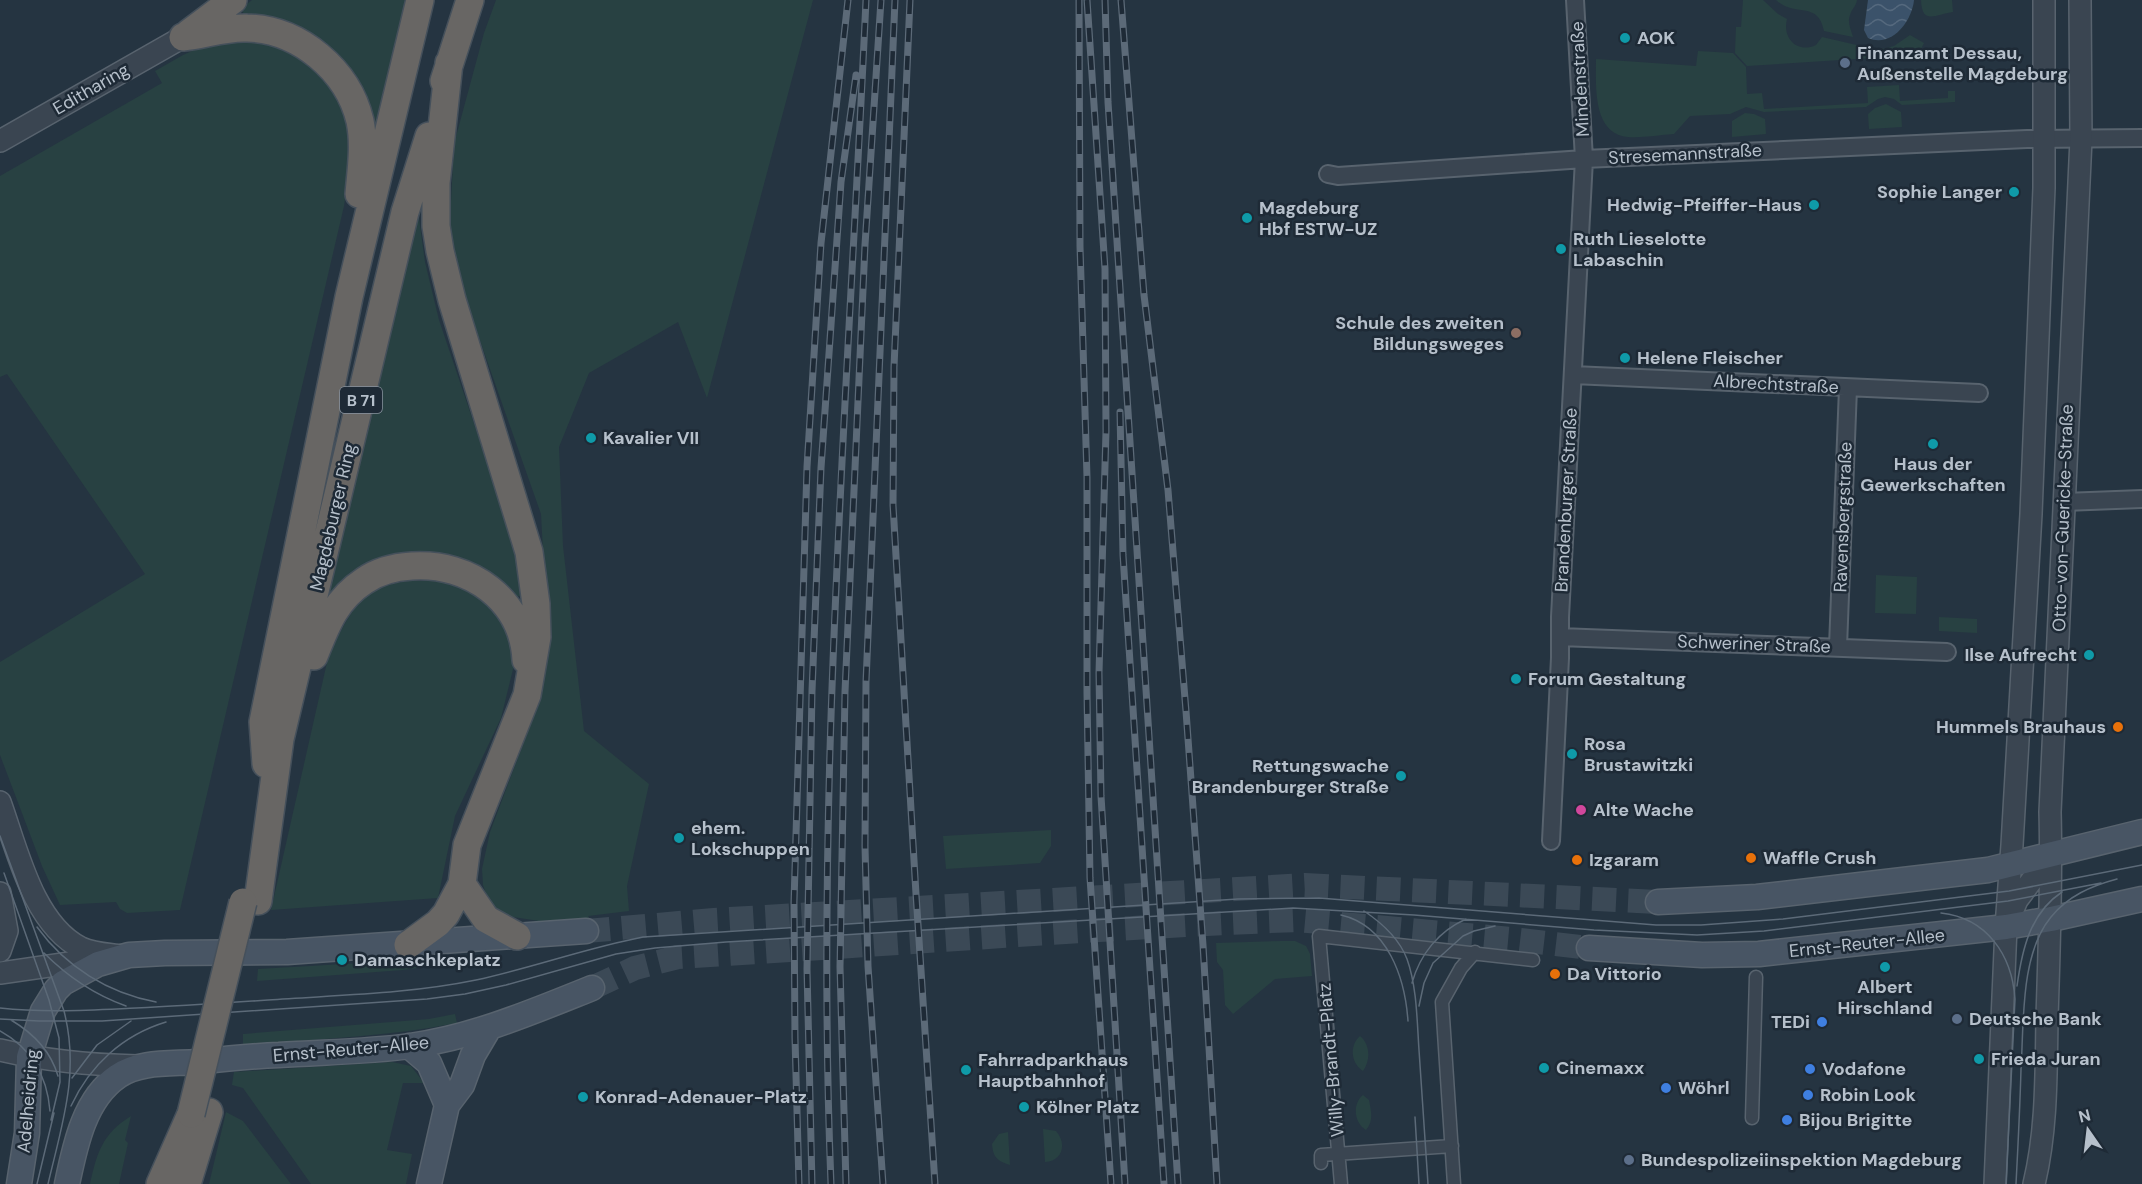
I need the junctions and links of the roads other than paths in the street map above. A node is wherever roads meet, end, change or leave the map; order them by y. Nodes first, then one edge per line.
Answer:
1 (233, 0) edge
2 (420, 0) edge
3 (470, 0) edge
4 (1575, 0) edge
5 (2044, 0) edge
6 (2080, 0) edge
7 (183, 37) junction
8 (449, 63) junction
9 (2142, 138) edge
10 (2044, 139) junction
11 (2081, 139) junction
12 (0, 141) edge
13 (1584, 159) junction
14 (1328, 174) dead end
15 (349, 297) junction
16 (1573, 375) junction
17 (1848, 388) junction
18 (1979, 393) dead end
19 (2142, 499) edge
20 (2064, 502) junction
21 (1560, 637) junction
22 (1838, 647) junction
23 (1947, 652) dead end
24 (528, 695) junction
25 (280, 739) junction
26 (0, 802) edge
27 (2142, 832) edge
28 (1551, 840) dead end
29 (2051, 855) junction
30 (2011, 865) junction
31 (462, 884) junction
32 (0, 893) edge
33 (2142, 899) edge
34 (251, 901) junction
35 (1658, 902) tunnel mouth
36 (2051, 919) junction
37 (2006, 927) junction
38 (586, 931) tunnel mouth
39 (517, 936) junction
40 (408, 945) junction
41 (1590, 948) tunnel mouth
42 (0, 951) edge
43 (1475, 952) junction
44 (123, 956) junction
45 (1533, 960) dead end
46 (0, 973) edge
47 (1756, 977) dead end
48 (591, 988) tunnel mouth
49 (489, 1028) junction
50 (409, 1046) junction
51 (0, 1050) edge
52 (29, 1057) junction
53 (137, 1066) junction
54 (447, 1105) junction
55 (200, 1113) junction
56 (1752, 1118) dead end
57 (1452, 1146) junction
58 (1339, 1154) junction
59 (1321, 1163) dead end
60 (189, 1178) edge
61 (19, 1184) edge
62 (67, 1184) edge
63 (160, 1184) edge
64 (429, 1184) edge
65 (1341, 1184) edge
66 (1454, 1184) edge
67 (1995, 1184) edge
68 (2034, 1184) edge

1 - 7 highway
2 - 15 highway, Magdeburger Ring / B 71
3 - 8 highway, Magdeburger Ring / B 71
4 - 13 street, Mindenstraße
5 - 10 street, Otto-von-Guericke-Straße
6 - 11 street, Otto-von-Guericke-Straße
7 - 12 street, Editharing
7 - 15 highway
8 - 24 highway
8 - 25 highway, Magdeburger Ring / B 71
9 - 11 street
10 - 11 street
10 - 13 street, Stresemannstraße
10 - 30 street, Otto-von-Guericke-Straße
11 - 20 street, Otto-von-Guericke-Straße
13 - 14 street, Stresemannstraße
13 - 16 street, Brandenburger Straße
15 - 34 highway, Magdeburger Ring / B 71
16 - 17 street, Albrechtstraße
16 - 21 street, Brandenburger Straße
17 - 18 street, Albrechtstraße
17 - 22 street, Ravensbergstraße
19 - 20 street
20 - 29 street, Otto-von-Guericke-Straße
21 - 22 street, Schweriner Straße
21 - 28 street, Brandenburger Straße
22 - 23 street, Schweriner Straße
24 - 25 highway
24 - 31 highway
25 - 34 highway, Magdeburger Ring / B 71
26 - 44 street
27 - 29 main road
29 - 30 main road
29 - 36 street, Otto-von-Guericke-Straße
29 - 37 street
30 - 35 main road
30 - 37 street, Otto-von-Guericke-Straße
31 - 39 highway
31 - 40 highway
32 - 42 street
33 - 36 main road, Ernst-Reuter-Allee
34 - 55 highway
36 - 37 main road, Ernst-Reuter-Allee
36 - 68 street, Otto-von-Guericke-Straße
37 - 41 main road, Ernst-Reuter-Allee
37 - 67 street, Otto-von-Guericke-Straße
38 - 39 main road
39 - 40 main road
40 - 44 main road
43 - 45 street
43 - 57 street
43 - 58 street, Willy-Brandt-Platz
44 - 46 street
44 - 52 main road, Adelheidring
47 - 56 street
48 - 49 main road, Ernst-Reuter-Allee
49 - 50 main road, Ernst-Reuter-Allee
49 - 54 main road
50 - 53 main road, Ernst-Reuter-Allee
50 - 54 main road
51 - 52 street
52 - 53 street
52 - 61 main road, Adelheidring
53 - 62 main road
54 - 64 main road
55 - 60 highway
55 - 63 highway
57 - 58 street
57 - 66 street
58 - 59 street
58 - 65 street, Willy-Brandt-Platz

